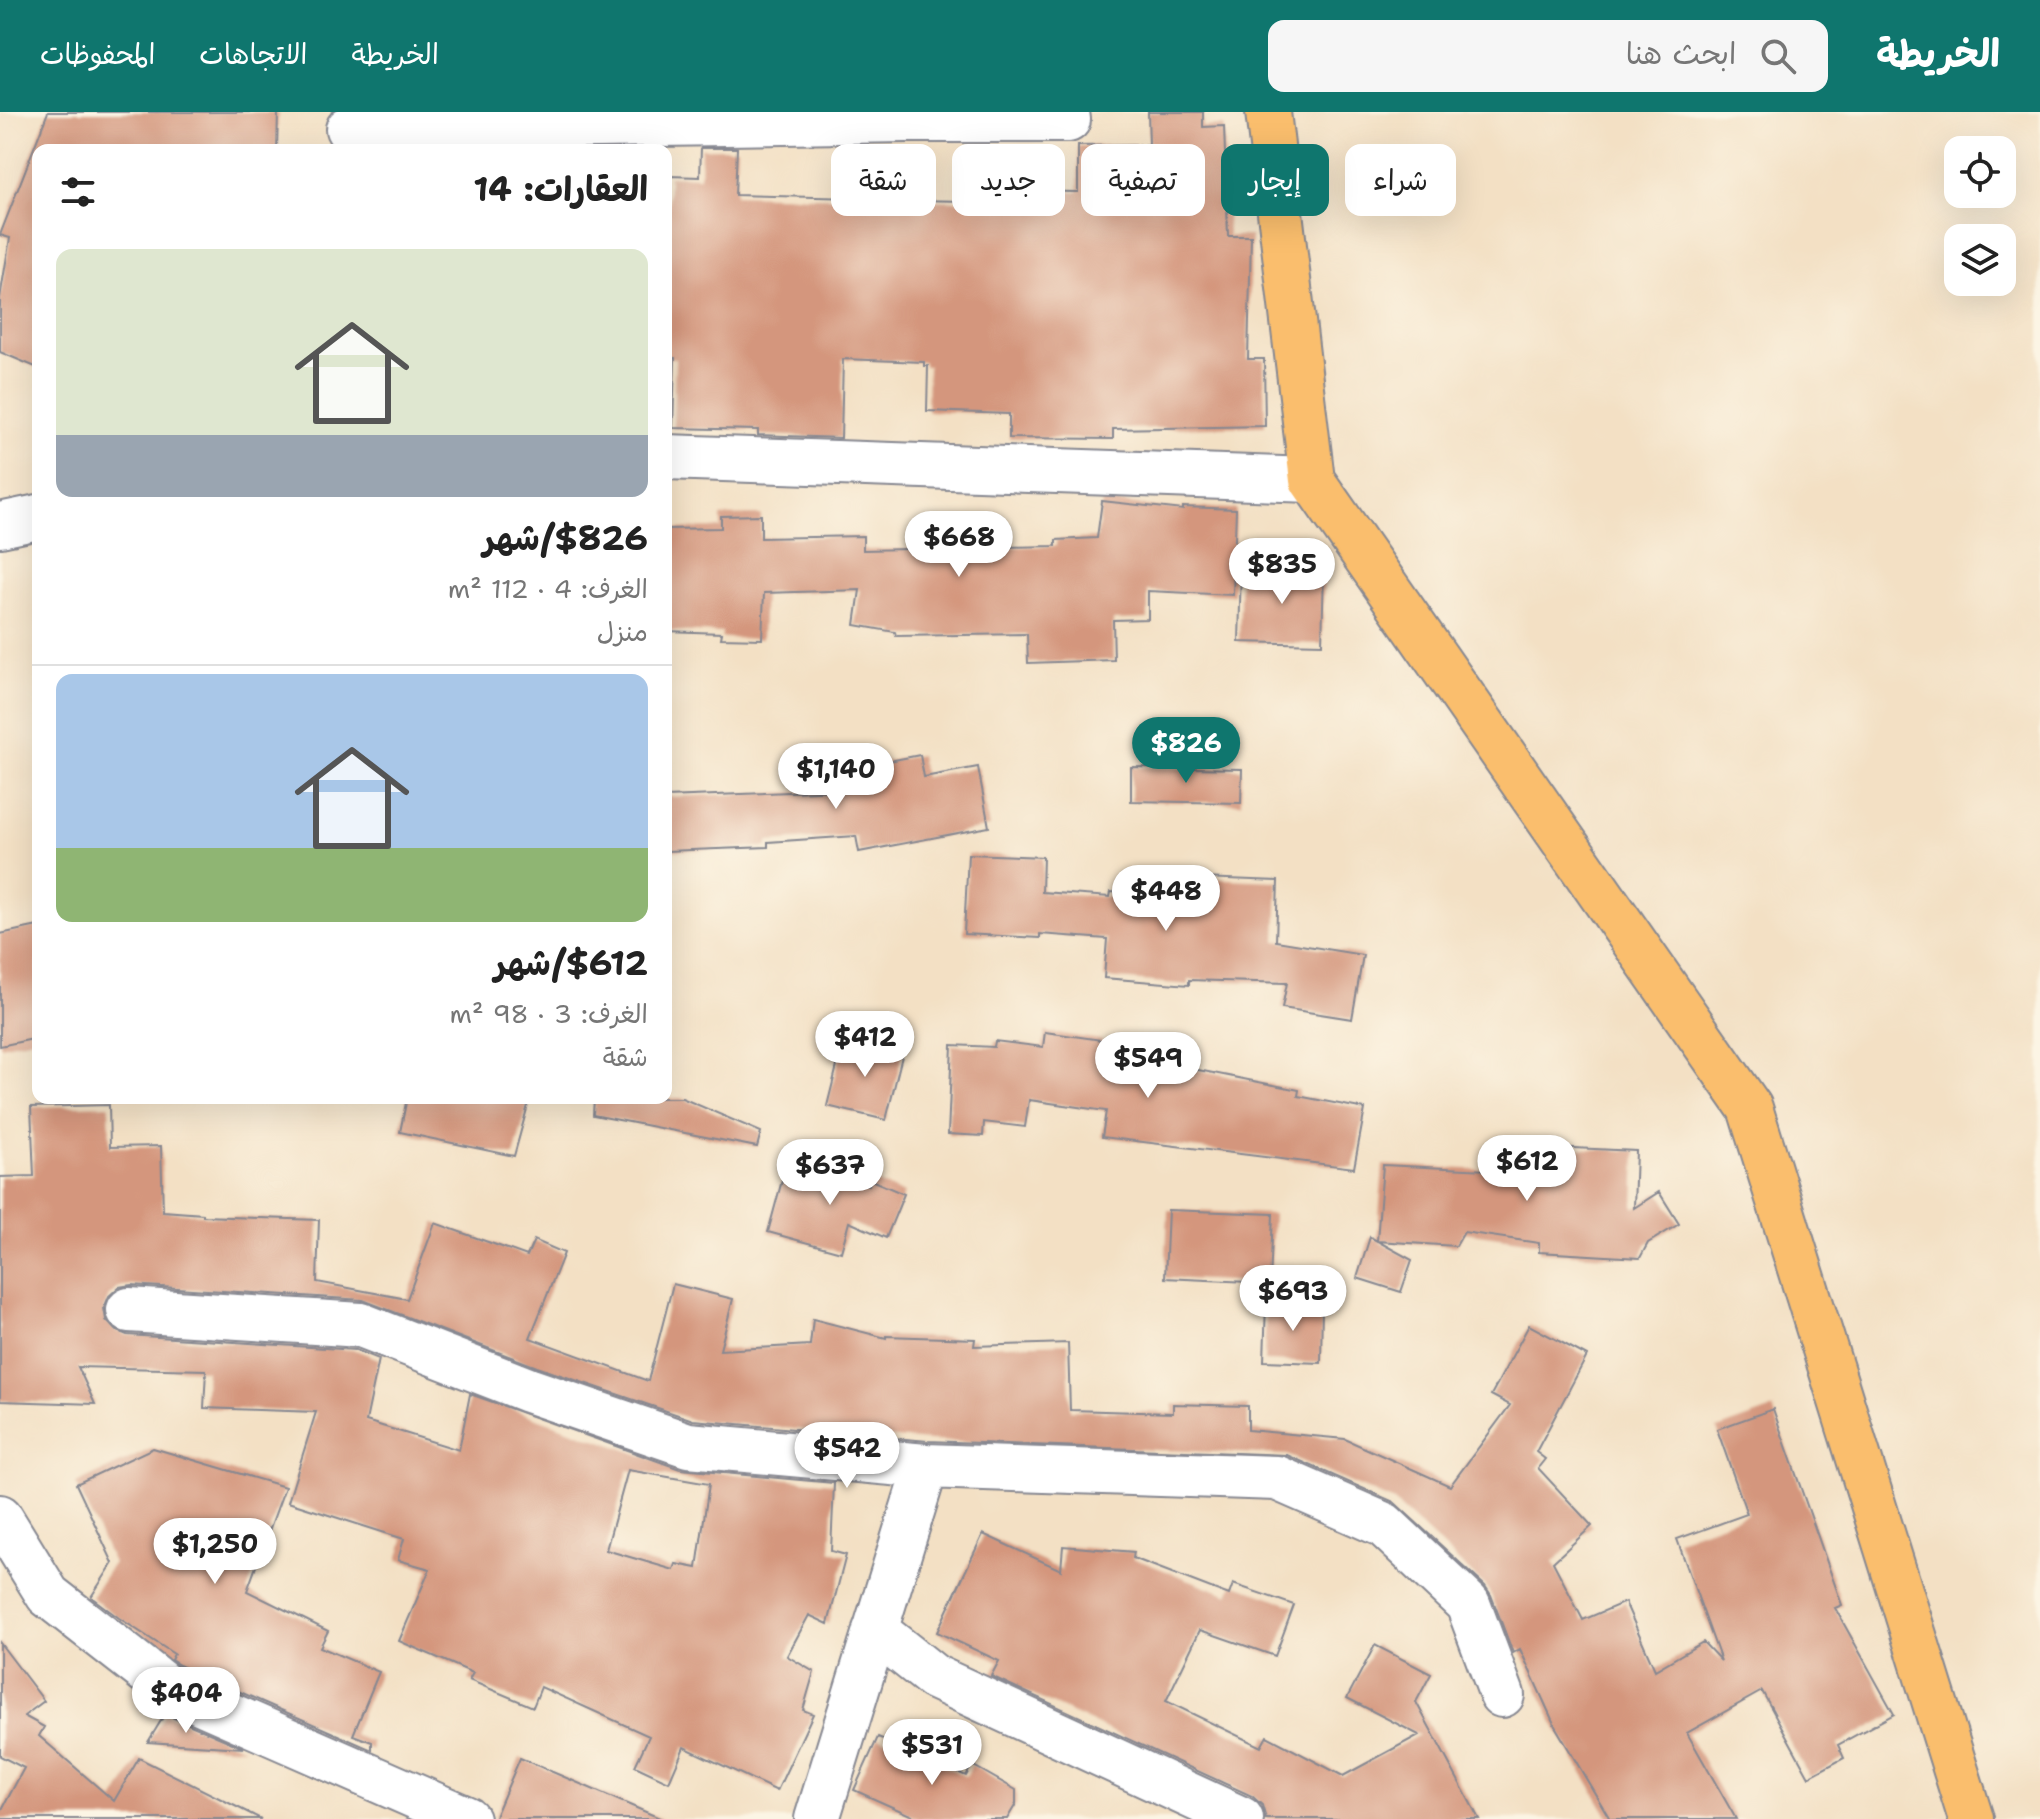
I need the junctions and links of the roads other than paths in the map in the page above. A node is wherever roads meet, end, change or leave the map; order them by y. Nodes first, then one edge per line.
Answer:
1 (1067, 112) edge
2 (1268, 112) edge
3 (906, 116) edge
4 (348, 130) edge
5 (672, 457) edge
6 (1312, 480) junction
7 (32, 518) edge
8 (0, 525) edge
9 (129, 1310) dead end
10 (926, 1466) junction
11 (0, 1517) edge
12 (875, 1630) junction
13 (1502, 1695) dead end
14 (467, 1819) edge
15 (817, 1819) edge
16 (1241, 1819) edge
17 (1971, 1819) edge

1 - 3 street
2 - 6 main road
3 - 4 street
5 - 6 street
6 - 17 main road
7 - 8 street
9 - 10 street
10 - 12 street
10 - 13 street
11 - 14 street
12 - 15 street
12 - 16 street

